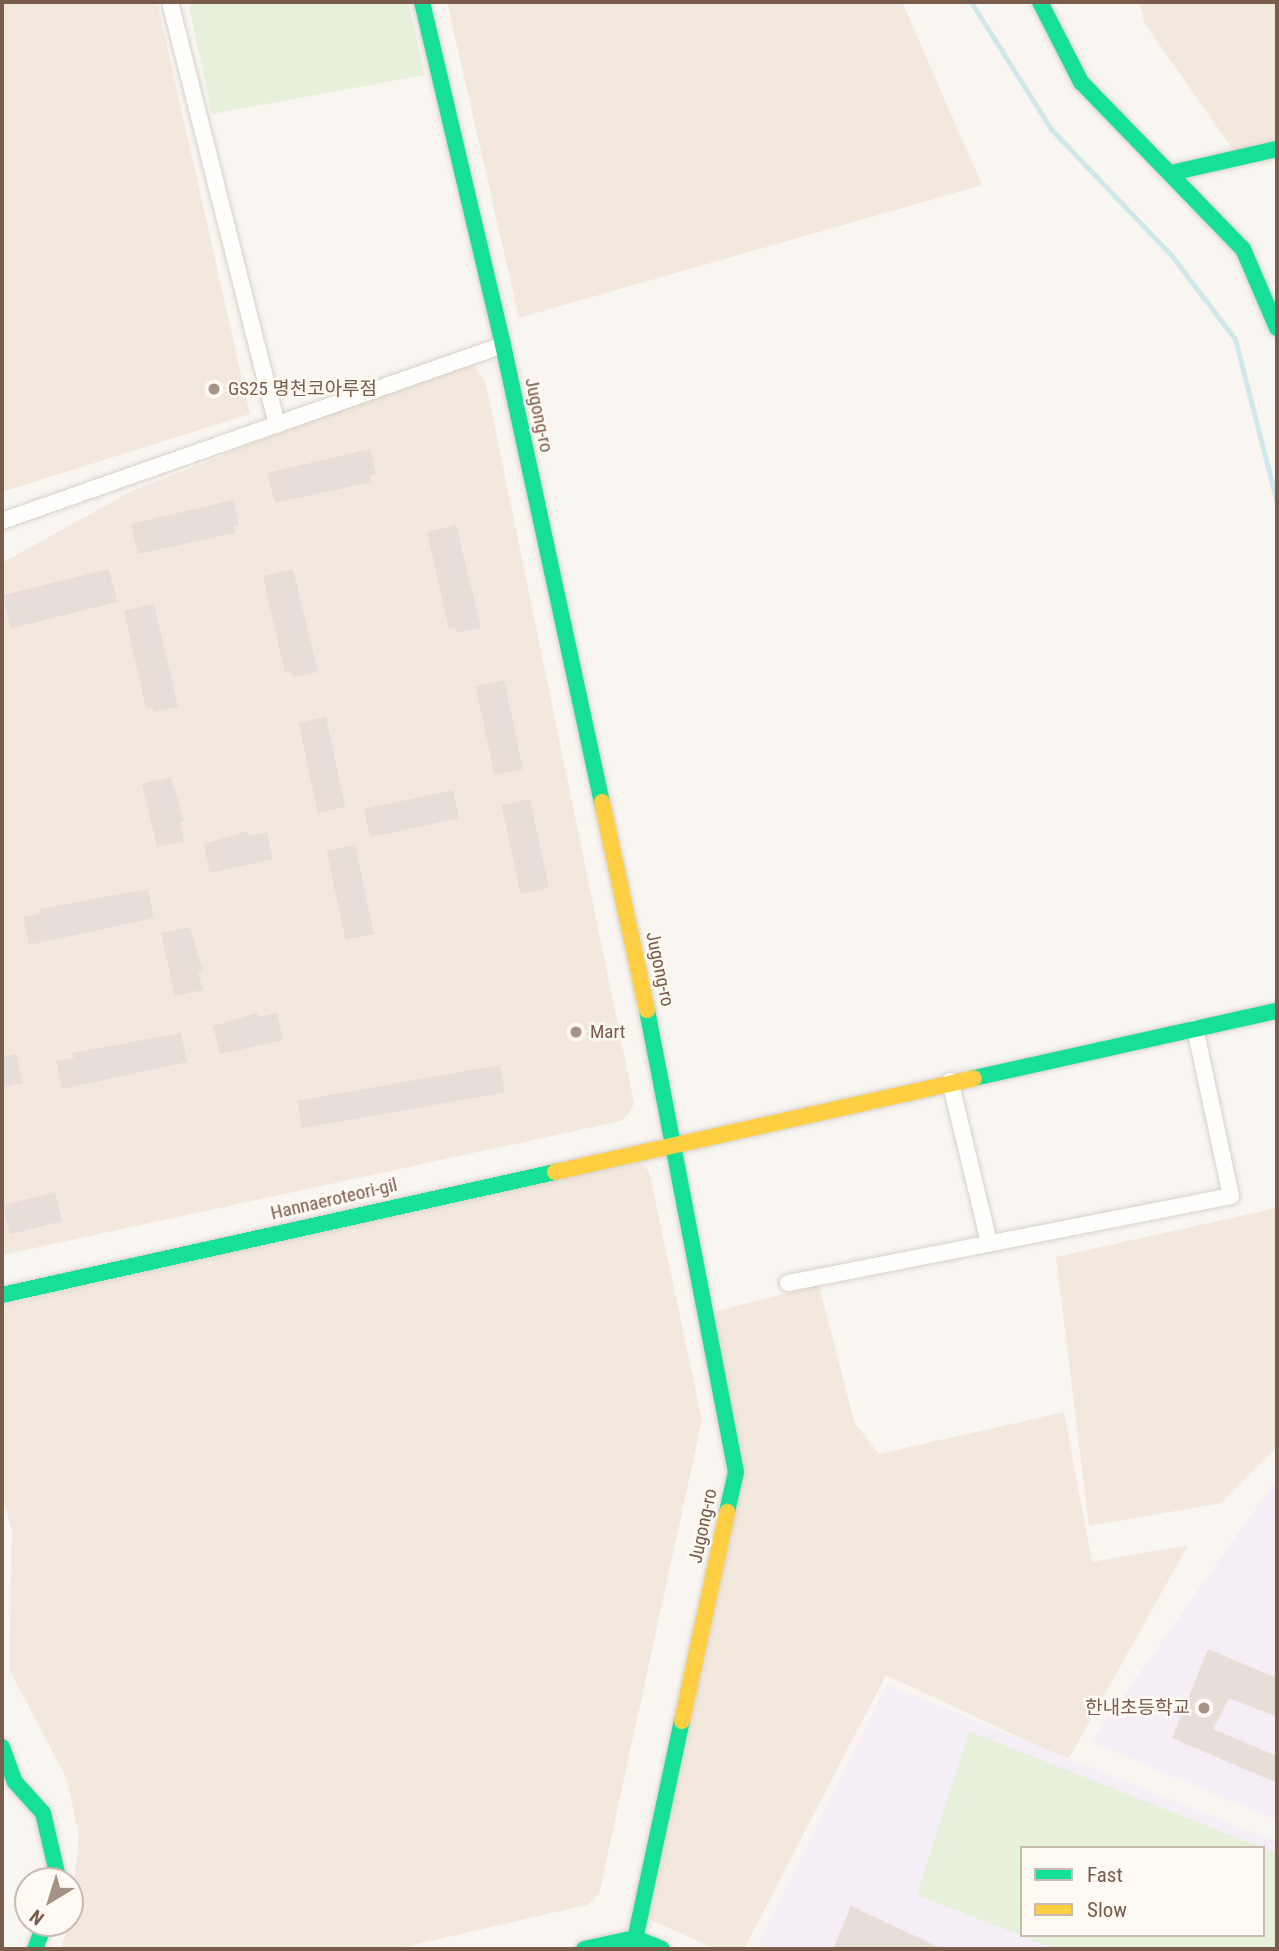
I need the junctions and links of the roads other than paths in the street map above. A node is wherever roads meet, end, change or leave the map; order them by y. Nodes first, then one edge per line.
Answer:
1 (170, 2) edge
2 (422, 2) edge
3 (1040, 2) edge
4 (1277, 149) edge
5 (1171, 173) junction
6 (1277, 328) edge
7 (503, 345) junction
8 (277, 425) junction
9 (2, 521) edge
10 (1277, 1011) edge
11 (1195, 1028) junction
12 (950, 1081) junction
13 (676, 1145) junction
14 (989, 1242) junction
15 (788, 1283) dead end
16 (2, 1295) edge
17 (2, 1747) edge
18 (8, 1784) edge
19 (56, 1867) edge
20 (634, 1944) edge
21 (584, 1949) edge
22 (662, 1949) edge

1 - 8 street
2 - 7 street, Jugong-ro
3 - 5 street
4 - 5 street
5 - 6 street
7 - 8 street
7 - 13 street, Jugong-ro
8 - 9 street
10 - 11 street, Hannaeroteori-gil
11 - 12 street, Hannaeroteori-gil
11 - 14 street
12 - 13 street, Hannaeroteori-gil
12 - 14 street
13 - 16 street, Hannaeroteori-gil
13 - 20 street, Jugong-ro
14 - 15 street
17 - 18 street
18 - 19 street
20 - 21 street
20 - 22 street

